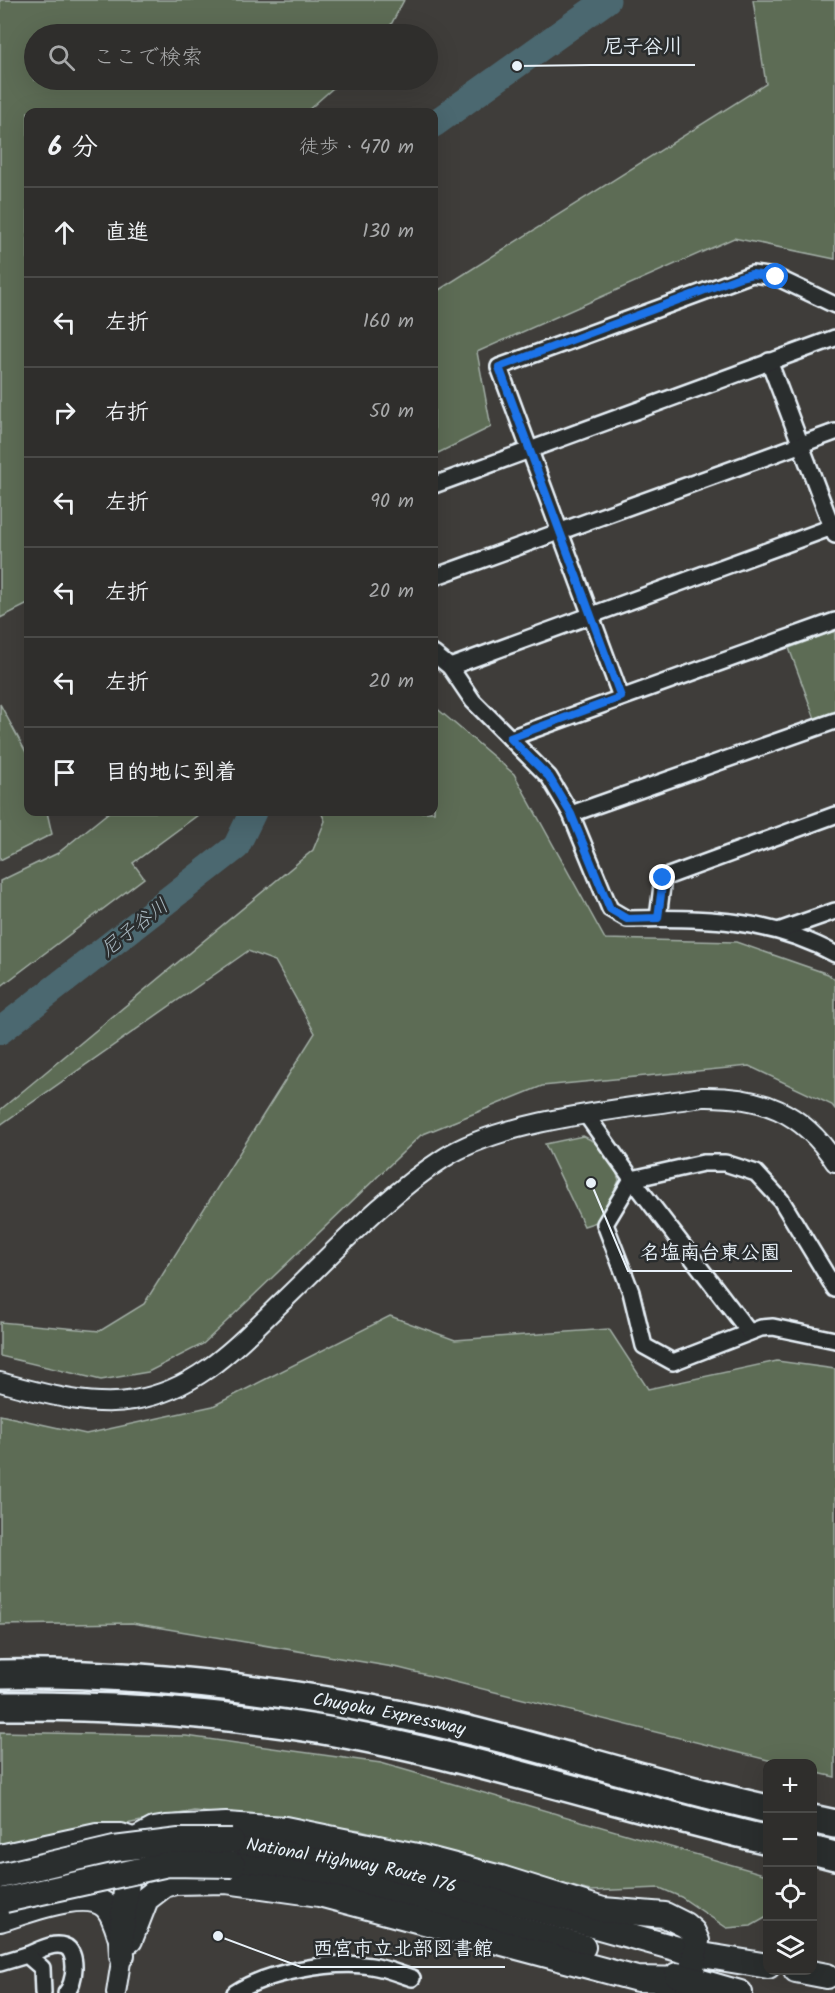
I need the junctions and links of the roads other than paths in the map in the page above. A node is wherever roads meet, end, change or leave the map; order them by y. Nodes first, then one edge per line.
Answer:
1 (835, 305) edge
2 (835, 338) edge
3 (769, 361) junction
4 (835, 432) edge
5 (800, 444) junction
6 (529, 449) junction
7 (438, 483) edge
8 (834, 529) edge
9 (559, 531) junction
10 (438, 576) edge
11 (589, 614) junction
12 (835, 621) edge
13 (438, 657) edge
14 (450, 667) junction
15 (621, 697) junction
16 (835, 721) edge
17 (510, 738) junction
18 (571, 814) junction
19 (835, 815) edge
20 (835, 911) edge
21 (658, 918) junction
22 (781, 930) junction
23 (835, 954) edge
24 (587, 1116) junction
25 (835, 1162) edge
26 (632, 1179) junction
27 (835, 1289) edge
28 (749, 1332) junction
29 (835, 1340) edge
30 (0, 1382) edge
31 (0, 1674) edge
32 (0, 1706) edge
33 (763, 1808) edge
34 (817, 1820) edge
35 (835, 1824) edge
36 (763, 1839) edge
37 (134, 1841) junction
38 (817, 1851) edge
39 (232, 1853) junction
40 (835, 1856) edge
41 (0, 1857) edge
42 (0, 1876) edge
43 (2, 1907) edge
44 (125, 1944) junction
45 (696, 1954) junction
46 (27, 1955) junction
47 (0, 1963) edge
48 (763, 1965) edge
49 (817, 1974) edge
50 (827, 1976) dead end
51 (412, 1978) dead end
52 (689, 1986) edge
53 (44, 1993) edge
54 (66, 1993) edge
55 (116, 1993) edge
56 (235, 1993) edge
57 (740, 1993) edge

1 - 6 street
2 - 3 street
3 - 5 street
3 - 6 street
4 - 5 street
5 - 8 street
5 - 9 street
6 - 7 street
6 - 9 street
8 - 11 street
9 - 10 street
9 - 11 street
11 - 14 street
11 - 15 street
12 - 15 street
13 - 14 street
14 - 17 street
15 - 17 street
16 - 18 street
17 - 18 street
18 - 21 street
19 - 21 street
20 - 22 street
21 - 22 street
22 - 23 street
24 - 25 street
24 - 26 street
24 - 30 street
26 - 27 street
26 - 28 street
26 - 28 street
28 - 29 street
31 - 33 highway, Chugoku Expressway
32 - 36 highway, Chugoku Expressway
34 - 35 highway
37 - 41 highway
37 - 44 highway
37 - 45 highway
38 - 40 highway
39 - 42 highway, National Highway Route 176, bridge
39 - 43 highway, National Highway Route 176, bridge
39 - 45 highway, National Highway Route 176
39 - 52 highway, National Highway Route 176
43 - 44 highway
44 - 52 highway
44 - 55 street
45 - 48 highway, National Highway Route 176
45 - 52 highway
46 - 47 street
46 - 53 street
46 - 54 street
49 - 50 highway
51 - 56 street
52 - 57 highway, National Highway Route 176

